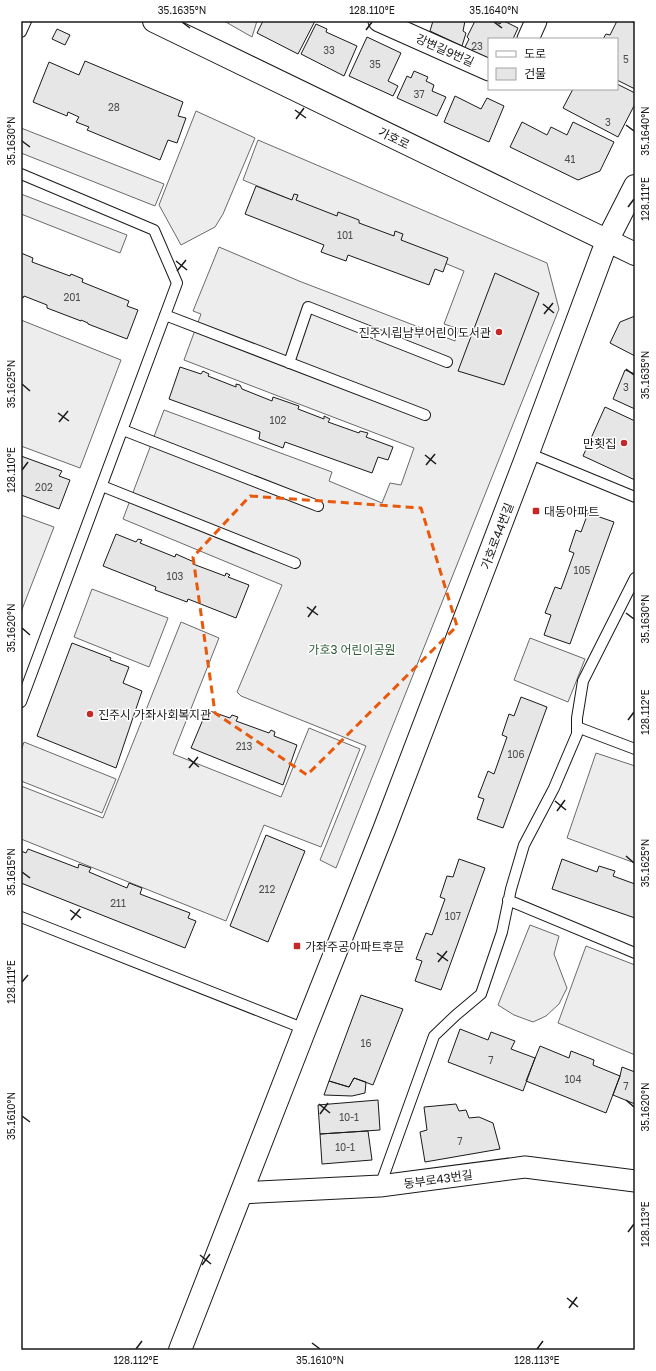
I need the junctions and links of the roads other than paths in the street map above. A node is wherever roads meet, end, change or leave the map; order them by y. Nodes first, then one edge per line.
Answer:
1 (26, 21) edge
2 (154, 21) edge
3 (379, 21) edge
4 (536, 21) edge
5 (403, 26) edge
6 (21, 32) edge
7 (528, 38) edge
8 (488, 69) edge
9 (21, 174) edge
10 (635, 186) edge
11 (607, 240) junction
12 (635, 254) edge
13 (165, 315) junction
14 (447, 362) dead end
15 (288, 363) junction
16 (425, 415) dead end
17 (123, 430) junction
18 (528, 453) junction
19 (102, 486) junction
20 (635, 498) edge
21 (318, 506) dead end
22 (295, 563) dead end
23 (635, 578) edge
24 (21, 702) edge
25 (577, 727) junction
26 (635, 749) edge
27 (508, 900) junction
28 (21, 917) edge
29 (635, 953) edge
30 (305, 1029) junction
31 (635, 1181) edge
32 (380, 1186) junction
33 (241, 1193) junction
34 (180, 1350) edge

1 - 6 lane
2 - 11 street, 가호로
3 - 5 street, 강변길9번길
4 - 7 street
5 - 8 street, 강변길9번길
9 - 13 lane
10 - 11 street, 가호로44번길
11 - 12 street, 가호로
11 - 18 street, 가호로44번길
13 - 15 lane
13 - 17 lane
14 - 15 lane
15 - 16 lane
17 - 19 lane
17 - 21 lane
18 - 20 lane
18 - 30 street, 가호로44번길
19 - 22 lane
19 - 24 lane
23 - 25 lane
25 - 26 lane
25 - 27 lane
27 - 29 lane
27 - 32 lane
28 - 30 lane
30 - 33 street
31 - 32 street, 동부로43번길
32 - 33 street, 동부로43번길
33 - 34 street

